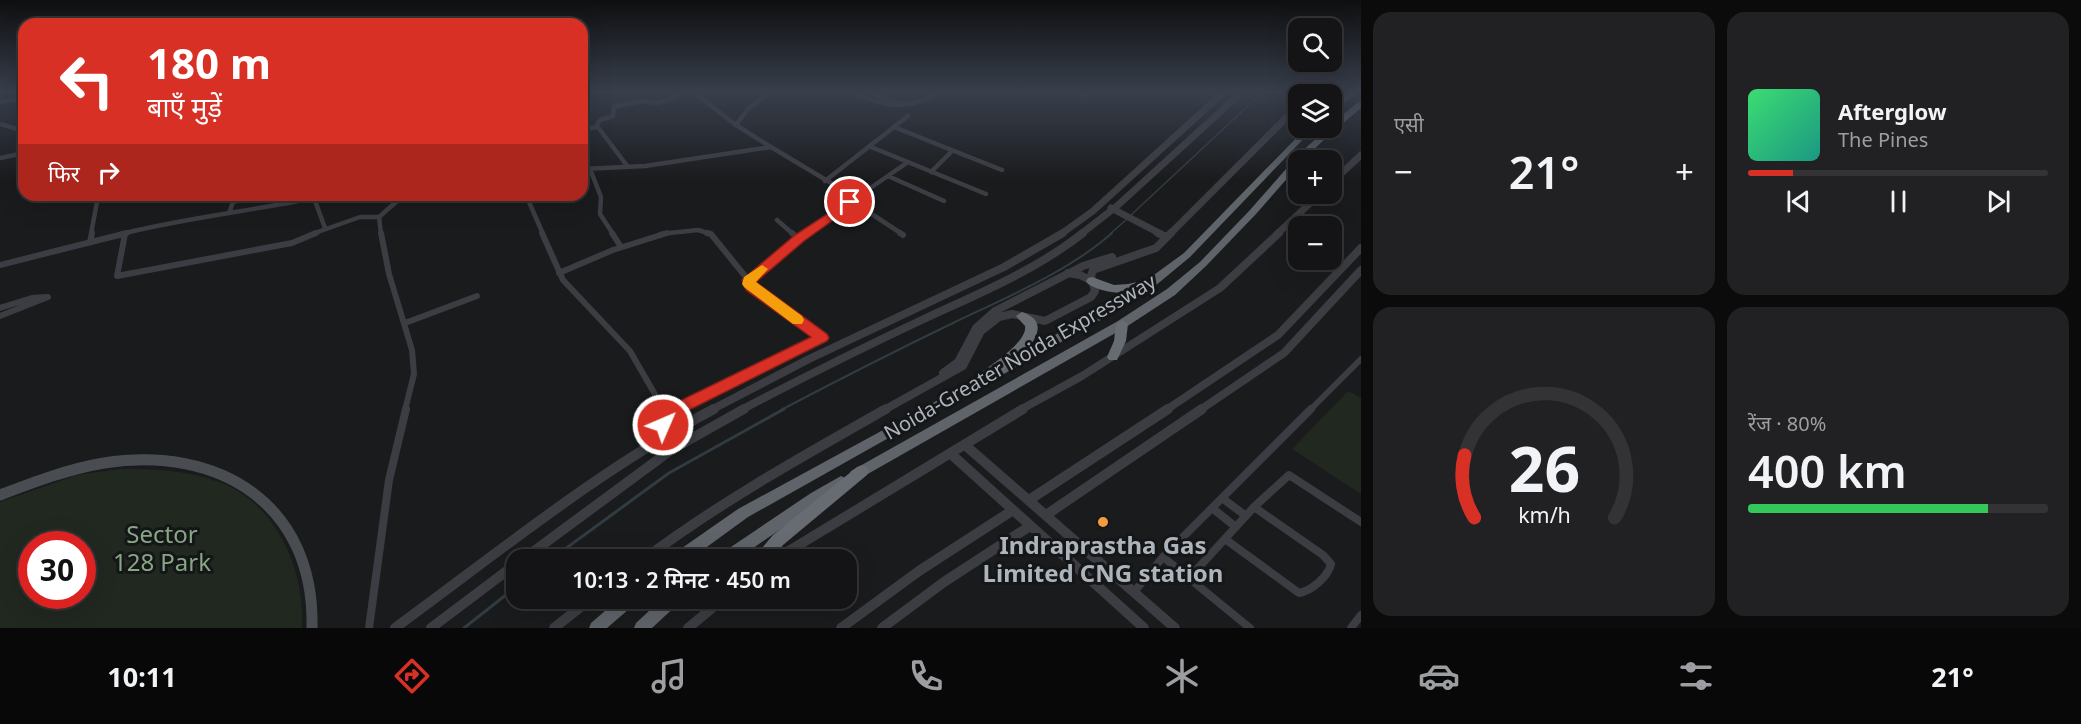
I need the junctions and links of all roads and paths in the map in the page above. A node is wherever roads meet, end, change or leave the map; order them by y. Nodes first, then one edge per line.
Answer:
1 (599, 121) edge
2 (731, 121) edge
3 (739, 121) edge
4 (901, 121) edge
5 (1192, 121) edge
6 (1211, 121) edge
7 (1283, 121) edge
8 (1340, 121) edge
9 (0, 124) edge
10 (736, 125) junction
11 (597, 126) junction
12 (894, 127) junction
13 (588, 128) edge
14 (18, 129) edge
15 (1300, 138) edge
16 (771, 147) junction
17 (871, 147) junction
18 (952, 151) junction
19 (18, 154) edge
20 (1361, 154) edge
21 (0, 158) edge
22 (908, 162) junction
23 (628, 167) junction
24 (590, 169) joint
25 (1002, 170) dead end
26 (931, 172) junction
27 (1342, 172) edge
28 (888, 176) junction
29 (825, 181) junction
30 (986, 194) dead end
31 (854, 199) junction
32 (299, 201) edge
33 (315, 201) edge
34 (397, 201) edge
35 (529, 201) edge
36 (944, 201) dead end
37 (97, 202) dead end
38 (233, 202) edge
39 (1101, 203) junction
40 (1309, 204) edge
41 (1116, 211) junction
42 (229, 213) junction
43 (379, 217) junction
44 (777, 220) dead end
45 (325, 228) junction
46 (125, 234) junction
47 (903, 235) dead end
48 (1166, 237) junction
49 (799, 239) junction
50 (90, 242) junction
51 (621, 247) junction
52 (1156, 248) junction
53 (1361, 248) edge
54 (0, 265) edge
55 (1361, 270) edge
56 (559, 273) junction
57 (1068, 273) junction
58 (749, 280) junction
59 (1092, 282) junction
60 (1151, 283) junction
61 (477, 296) dead end
62 (1014, 299) junction
63 (0, 308) edge
64 (0, 316) edge
65 (1022, 316) junction
66 (405, 322) junction
67 (1122, 324) junction
68 (1113, 357) junction
69 (1361, 359) edge
70 (931, 383) junction
71 (977, 383) junction
72 (666, 414) junction
73 (664, 436) junction
74 (965, 445) junction
75 (671, 450) junction
76 (951, 454) junction
77 (862, 471) junction
78 (0, 495) edge
79 (1222, 498) junction
80 (1029, 500) junction
81 (1254, 507) junction
82 (1212, 508) junction
83 (1013, 510) junction
84 (1046, 514) junction
85 (1246, 516) junction
86 (1361, 522) edge
87 (1030, 526) junction
88 (1236, 527) junction
89 (1225, 538) junction
90 (537, 549) edge
91 (658, 549) edge
92 (692, 549) edge
93 (740, 549) edge
94 (770, 549) edge
95 (788, 549) edge
96 (1163, 557) junction
97 (506, 572) edge
98 (1189, 578) junction
99 (1134, 592) junction
100 (578, 609) edge
101 (618, 609) edge
102 (662, 609) edge
103 (711, 609) edge
104 (1361, 615) edge
105 (312, 628) edge
106 (369, 628) edge
107 (395, 628) edge
108 (431, 628) edge
109 (554, 628) edge
110 (596, 628) edge
111 (641, 628) edge
112 (688, 628) edge
113 (841, 628) edge
114 (882, 628) edge
115 (1144, 628) edge
116 (1175, 628) edge
117 (1250, 628) edge
118 (1351, 628) edge

1 - 11 street
2 - 10 street
3 - 10 street
4 - 12 street
5 - 39 street
6 - 41 street
7 - 48 street
8 - 67 highway, Noida-Greater Noida Expressway
9 - 14 street
10 - 16 street
11 - 13 street
11 - 23 street
12 - 17 street
12 - 18 street
15 - 60 highway, Noida-Greater Noida Expressway
16 - 23 street
16 - 29 street
17 - 22 street
17 - 29 street
18 - 25 street
18 - 26 street
19 - 21 street
20 - 27 street
22 - 26 street
22 - 28 street
23 - 24 street
24 - 51 street
26 - 30 street
28 - 31 street
28 - 36 street
29 - 31 street
31 - 47 street
31 - 49 street
32 - 42 street
33 - 45 street
34 - 43 street
35 - 56 street
37 - 50 street
38 - 42 street
39 - 41 street
39 - 73 street
40 - 68 street
41 - 48 street
41 - 75 street
42 - 46 street
43 - 45 street
43 - 66 street
44 - 49 street
45 - 46 street
46 - 50 street
48 - 52 street
49 - 58 street
50 - 54 street
51 - 56 street
51 - 58 street
52 - 57 street
52 - 59 street
53 - 80 street
55 - 84 street
56 - 72 street
57 - 59 street
57 - 62 street
58 - 72 street
59 - 60 highway
59 - 65 street
60 - 71 highway, Noida-Greater Noida Expressway
61 - 66 street
62 - 65 street
62 - 70 street
63 - 64 street
65 - 70 street
65 - 71 highway
66 - 106 street
67 - 68 highway
67 - 77 highway, Noida-Greater Noida Expressway
68 - 74 street
69 - 79 street
70 - 91 street
71 - 92 highway, Noida-Greater Noida Expressway
72 - 73 street
73 - 75 street
73 - 107 street
74 - 76 street
74 - 80 street
75 - 90 street
76 - 83 street
76 - 95 street
77 - 93 highway, Noida-Greater Noida Expressway
77 - 94 highway
78 - 105 main road
79 - 82 street
79 - 85 street
80 - 84 street
81 - 85 street
81 - 86 street
81 - 89 street
82 - 88 street
82 - 96 street
83 - 87 street
83 - 113 street
84 - 99 street
85 - 88 street
87 - 114 street
87 - 115 street
88 - 89 street
89 - 98 street
96 - 98 street
96 - 99 street
97 - 108 street
98 - 117 street
99 - 116 street
100 - 109 street
101 - 110 highway
102 - 111 highway
103 - 112 street
104 - 118 street

